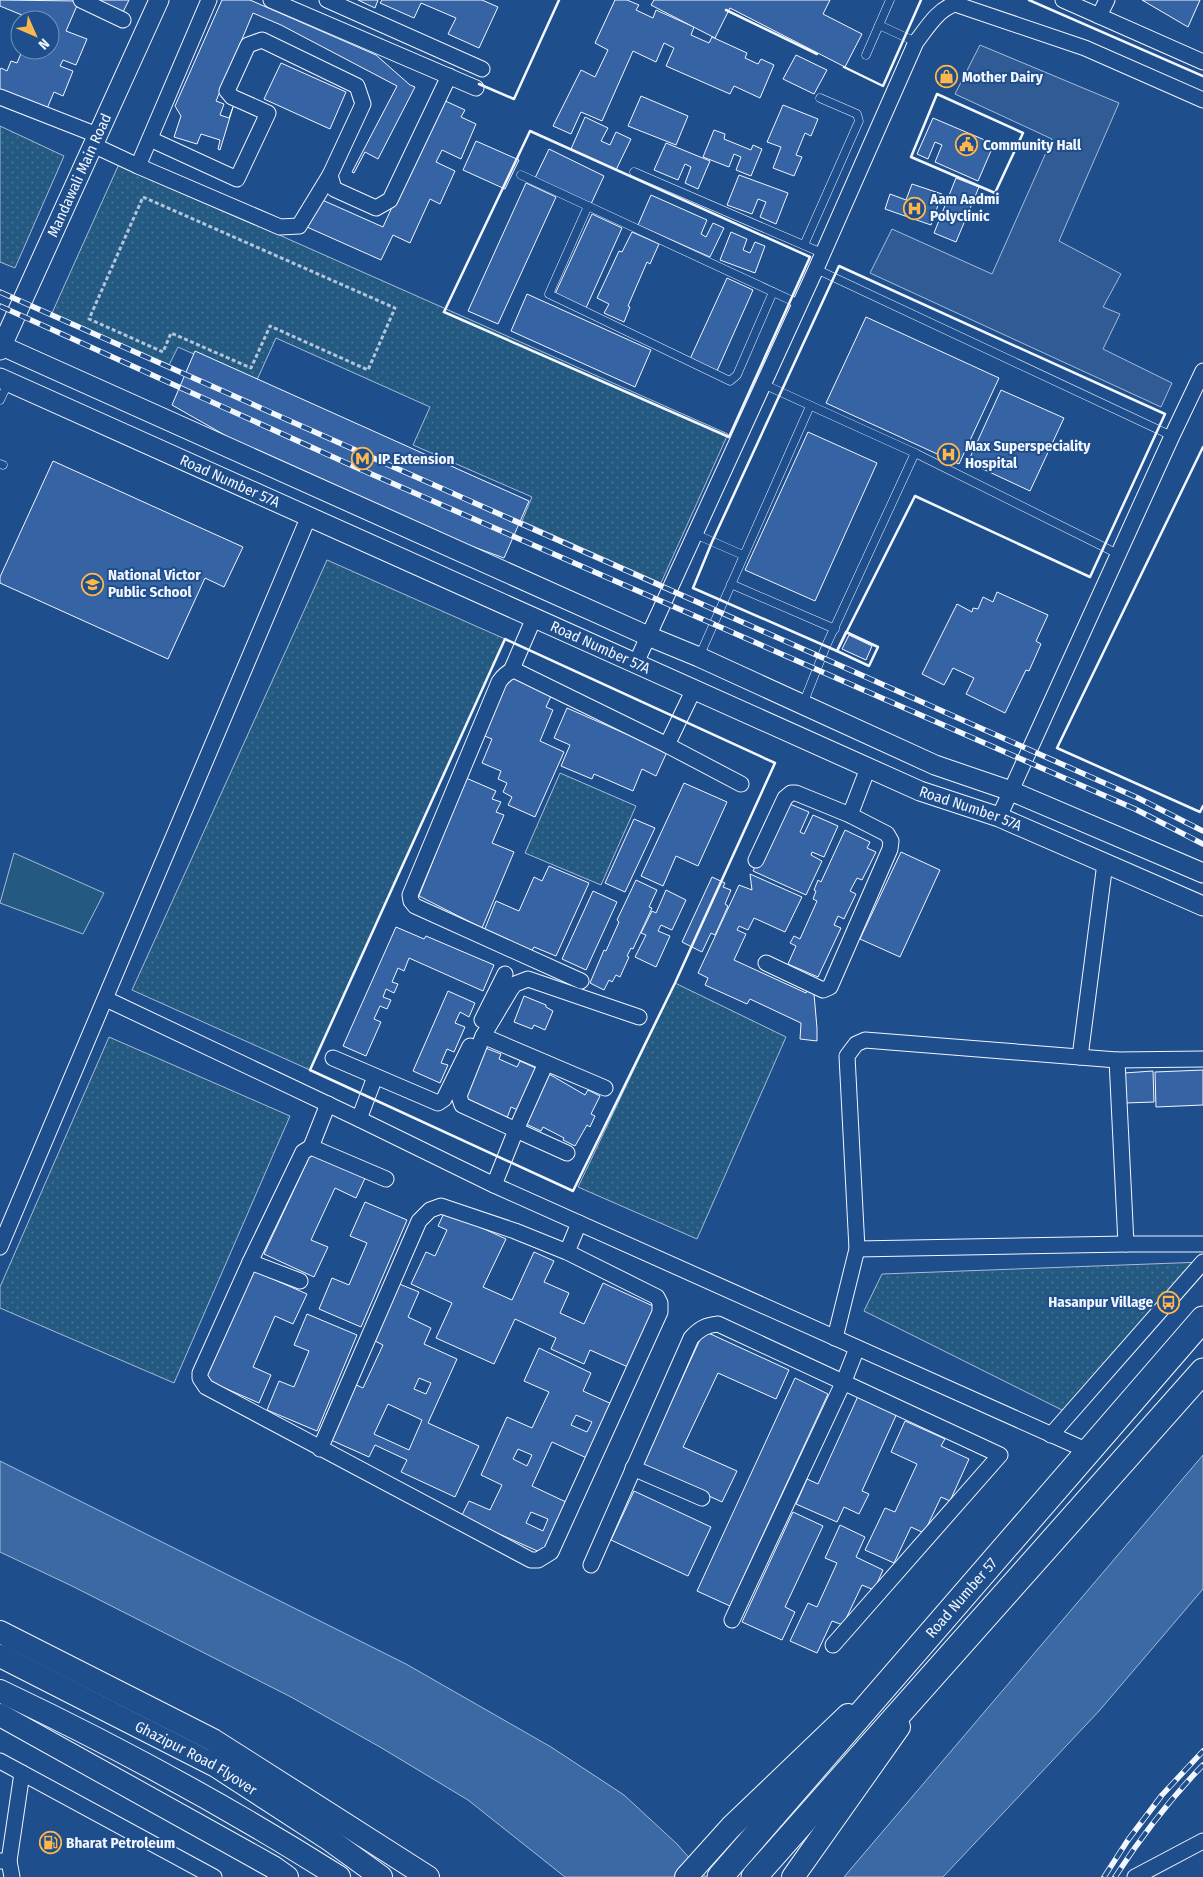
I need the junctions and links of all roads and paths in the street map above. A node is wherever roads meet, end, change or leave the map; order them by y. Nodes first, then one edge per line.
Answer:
1 (81, 0) edge
2 (159, 0) edge
3 (210, 0) edge
4 (271, 0) edge
5 (326, 0) edge
6 (890, 0) edge
7 (1063, 0) edge
8 (1107, 0) edge
9 (1099, 16) junction
10 (123, 20) dead end
11 (878, 25) junction
12 (916, 42) junction
13 (866, 55) dead end
14 (1203, 62) edge
15 (482, 69) dead end
16 (449, 76) junction
17 (476, 88) dead end
18 (0, 97) edge
19 (820, 98) dead end
20 (1203, 100) edge
21 (150, 139) junction
22 (95, 140) junction
23 (138, 166) junction
24 (634, 172) dead end
25 (330, 175) junction
26 (521, 175) dead end
27 (588, 206) junction
28 (804, 245) junction
29 (822, 253) junction
30 (816, 269) junction
31 (773, 292) junction
32 (799, 304) junction
33 (1, 347) edge
34 (162, 352) joint
35 (1203, 371) edge
36 (4, 380) edge
37 (763, 384) junction
38 (0, 400) edge
39 (810, 406) junction
40 (1172, 436) junction
41 (915, 454) junction
42 (310, 516) junction
43 (695, 534) junction
44 (1118, 554) junction
45 (743, 555) junction
46 (731, 584) junction
47 (534, 618) junction
48 (835, 629) junction
49 (648, 636) junction
50 (699, 657) junction
51 (636, 663) junction
52 (511, 671) junction
53 (694, 689) junction
54 (802, 706) junction
55 (667, 745) junction
56 (868, 768) junction
57 (741, 784) dead end
58 (1011, 791) junction
59 (850, 816) junction
60 (999, 817) junction
61 (756, 860) dead end
62 (1105, 863) junction
63 (1203, 873) edge
64 (1203, 906) edge
65 (766, 963) dead end
66 (505, 974) dead end
67 (581, 982) dead end
68 (106, 999) junction
69 (640, 1017) dead end
70 (483, 1036) junction
71 (1080, 1057) junction
72 (333, 1058) dead end
73 (1203, 1059) edge
74 (1117, 1060) junction
75 (546, 1063) junction
76 (375, 1077) junction
77 (604, 1088) dead end
78 (328, 1104) junction
79 (359, 1119) junction
80 (516, 1130) junction
81 (311, 1147) junction
82 (567, 1153) dead end
83 (386, 1179) dead end
84 (494, 1186) junction
85 (579, 1223) junction
86 (1126, 1244) junction
87 (1203, 1244) edge
88 (0, 1247) edge
89 (857, 1250) junction
90 (568, 1252) junction
91 (250, 1262) junction
92 (1203, 1262) edge
93 (300, 1281) dead end
94 (1203, 1319) edge
95 (835, 1338) junction
96 (857, 1348) junction
97 (844, 1381) junction
98 (1200, 1382) edge
99 (1051, 1435) junction
100 (320, 1449) junction
101 (1088, 1451) junction
102 (633, 1468) junction
103 (702, 1498) dead end
104 (591, 1565) dead end
105 (732, 1620) dead end
106 (0, 1632) edge
107 (924, 1642) junction
108 (833, 1645) dead end
109 (0, 1656) edge
110 (946, 1660) junction
111 (0, 1691) edge
112 (0, 1715) edge
113 (0, 1761) edge
114 (22, 1773) junction
115 (1203, 1841) edge
116 (5, 1861) edge
117 (757, 1873) edge
118 (276, 1874) edge
119 (796, 1874) edge
120 (1139, 1876) edge
121 (12, 1877) edge
122 (214, 1877) edge
123 (338, 1877) edge
124 (382, 1877) edge
125 (428, 1877) edge
126 (686, 1877) edge
127 (720, 1877) edge

1 - 10 street
2 - 22 street, Mandawali Main Road
3 - 21 street
4 - 16 street
5 - 15 street
6 - 11 lane
7 - 9 street
8 - 9 street
9 - 14 street
11 - 12 lane
11 - 13 lane
12 - 20 street
12 - 29 street
16 - 17 street
16 - 25 street
18 - 22 street
19 - 28 lane
21 - 23 street
21 - 25 street
22 - 23 street
22 - 33 street, Mandawali Main Road
23 - 25 street
24 - 28 lane
26 - 27 lane
27 - 31 lane
27 - 31 lane
28 - 29 lane
29 - 30 street
30 - 32 street
30 - 40 lane
31 - 32 lane
32 - 37 street
33 - 49 street, Road Number 57A
34 - 34 path
35 - 40 street
36 - 38 lane
36 - 42 street, Road Number 57A
37 - 39 lane
37 - 43 street
39 - 41 lane
39 - 45 lane
40 - 44 street
41 - 44 lane
41 - 48 lane
42 - 47 street, Road Number 57A
42 - 68 street
43 - 45 lane
43 - 49 street
44 - 58 street
45 - 46 lane
46 - 48 lane
46 - 50 lane
47 - 51 street, Road Number 57A
47 - 52 street
48 - 54 lane
49 - 50 street, Road Number 57A
49 - 51 street
50 - 54 street, Road Number 57A
51 - 53 street, Road Number 57A
52 - 55 street
52 - 67 street
53 - 55 street
53 - 56 street, Road Number 57A
54 - 58 street, Road Number 57A
55 - 57 street
56 - 59 street
56 - 60 street, Road Number 57A
58 - 60 street
58 - 63 street, Road Number 57A
59 - 61 street
59 - 65 street
60 - 62 street, Road Number 57A
62 - 64 street, Road Number 57A
62 - 71 street
66 - 76 street
68 - 78 street
68 - 88 street
69 - 70 street
70 - 75 street
70 - 80 street
71 - 74 street
71 - 89 street
72 - 76 street
73 - 74 street
74 - 86 street
75 - 77 street
75 - 80 street
76 - 79 street
78 - 79 street
78 - 81 street
79 - 84 street
80 - 82 street
80 - 84 street
81 - 83 street
81 - 91 street
84 - 85 street
85 - 90 street
85 - 95 street
86 - 87 street
86 - 89 street
89 - 95 street
90 - 100 street
90 - 100 street
91 - 93 street
91 - 100 street
92 - 99 street
94 - 101 main road, Road Number 57
95 - 96 street
96 - 97 street
96 - 99 street
97 - 102 street
97 - 105 street
97 - 108 street
98 - 110 main road, Road Number 57
99 - 101 street
101 - 107 main road, Road Number 57
102 - 103 street
102 - 104 street
106 - 125 main road
107 - 126 main road
107 - 127 main road, Road Number 57
109 - 124 main road, Ghazipur Road Flyover
110 - 117 main road, Road Number 57
110 - 119 main road
111 - 123 main road, Ghazipur Road Flyover
112 - 118 main road
113 - 114 street
114 - 116 street
114 - 122 street
115 - 120 street
116 - 121 street

